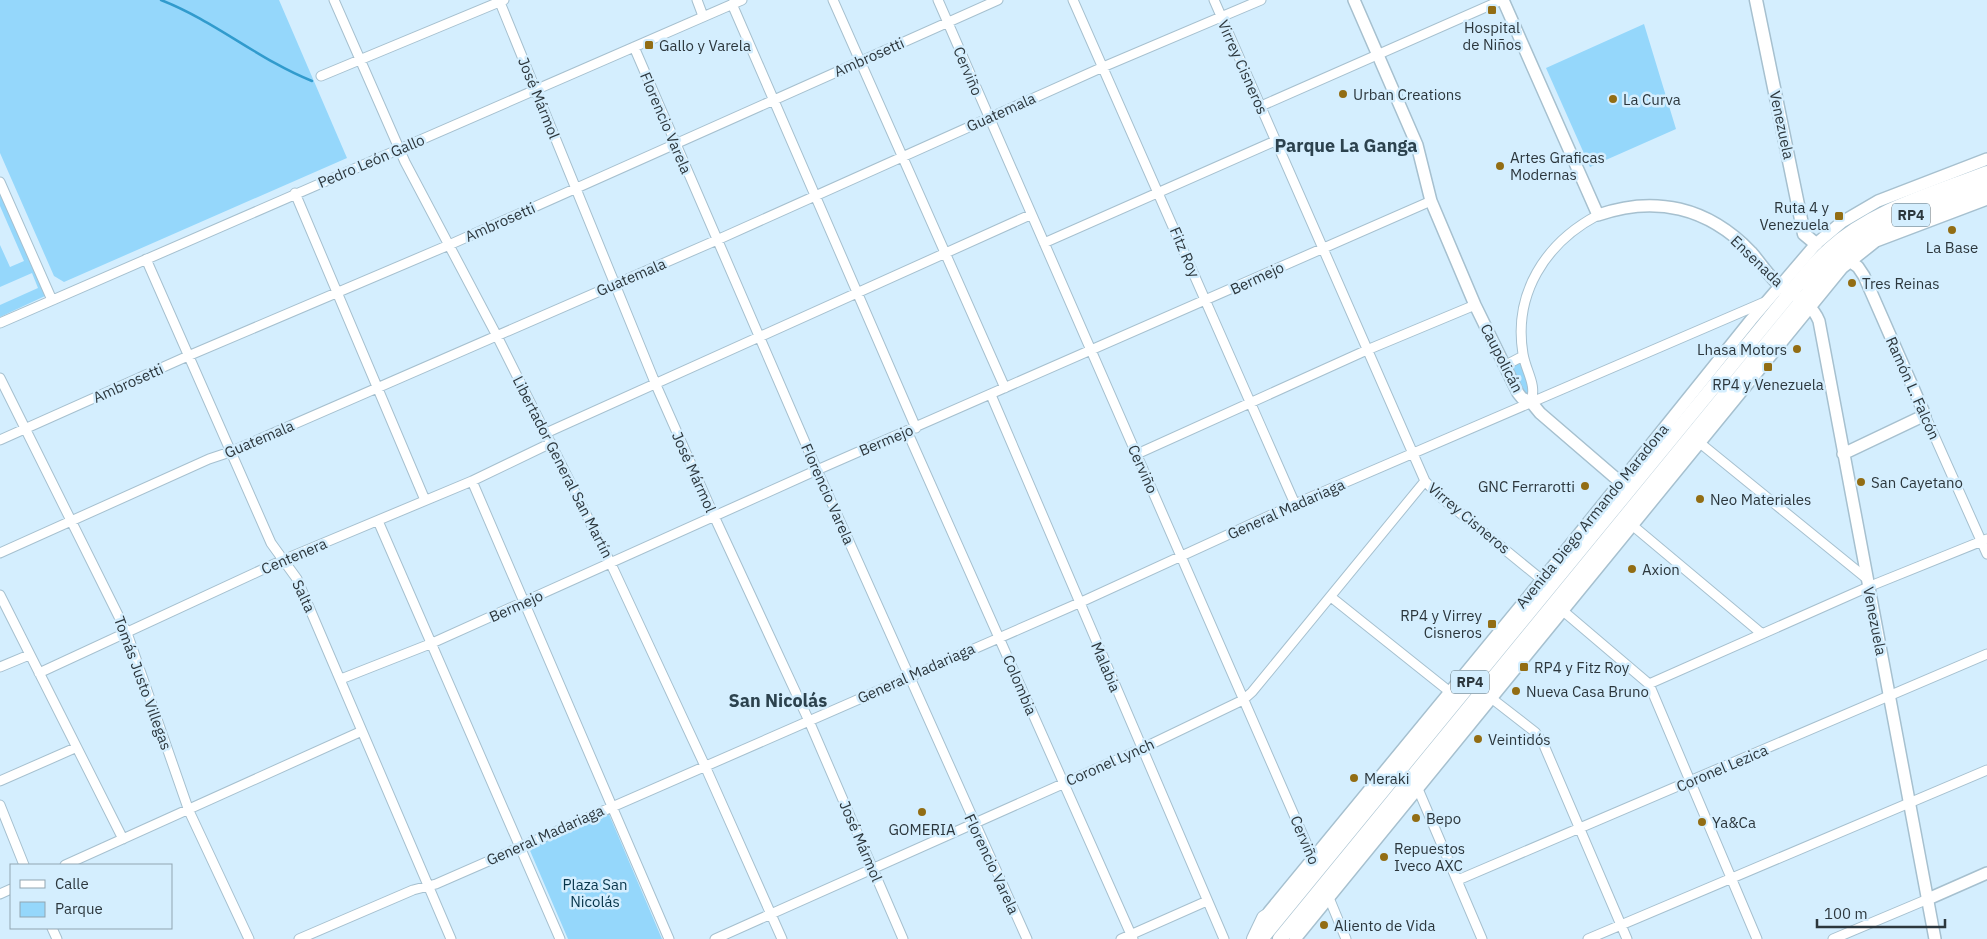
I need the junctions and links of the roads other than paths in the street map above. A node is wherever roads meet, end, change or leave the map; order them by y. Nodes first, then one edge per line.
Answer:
1 (334, 0) edge
2 (696, 0) edge
3 (742, 0) edge
4 (833, 0) edge
5 (938, 0) edge
6 (998, 0) edge
7 (1074, 0) edge
8 (1214, 0) edge
9 (1261, 0) edge
10 (1354, 0) edge
11 (1502, 0) edge
12 (1756, 0) edge
13 (501, 1) edge
14 (732, 4) junction
15 (703, 16) junction
16 (1222, 18) junction
17 (948, 22) junction
18 (634, 47) junction
19 (1379, 54) junction
20 (361, 60) junction
21 (860, 61) junction
22 (1103, 67) junction
23 (321, 76) dead end
24 (536, 90) junction
25 (772, 100) junction
26 (1261, 106) junction
27 (989, 118) junction
28 (1275, 141) junction
29 (675, 143) junction
30 (399, 150) junction
31 (902, 156) junction
32 (1987, 159) edge
33 (1987, 173) edge
34 (0, 182) edge
35 (1987, 187) edge
36 (575, 188) junction
37 (1159, 192) junction
38 (295, 193) junction
39 (815, 196) junction
40 (1987, 199) edge
41 (1431, 201) junction
42 (1030, 215) junction
43 (1598, 215) junction
44 (717, 240) junction
45 (1044, 243) junction
46 (1816, 244) junction
47 (449, 245) junction
48 (1323, 248) junction
49 (944, 252) junction
50 (1840, 255) junction
51 (146, 259) junction
52 (615, 284) junction
53 (337, 292) junction
54 (858, 294) junction
55 (1795, 296) junction
56 (52, 300) junction
57 (1767, 300) junction
58 (1206, 302) junction
59 (1475, 305) junction
60 (0, 323) edge
61 (497, 336) junction
62 (759, 337) junction
63 (1091, 350) junction
64 (1368, 350) junction
65 (188, 356) junction
66 (1523, 356) junction
67 (1504, 366) junction
68 (0, 378) edge
69 (656, 385) junction
70 (377, 388) junction
71 (1005, 388) junction
72 (991, 395) junction
73 (1531, 402) junction
74 (1250, 403) junction
75 (1925, 414) junction
76 (27, 428) junction
77 (911, 430) junction
78 (546, 433) junction
79 (0, 440) edge
80 (551, 442) junction
81 (1700, 443) junction
82 (230, 452) junction
83 (1136, 454) junction
84 (1843, 454) junction
85 (1412, 455) junction
86 (817, 470) junction
87 (472, 481) junction
88 (1425, 481) junction
89 (1619, 481) junction
90 (1624, 495) junction
91 (425, 500) junction
92 (1296, 504) junction
93 (714, 516) junction
94 (1630, 520) junction
95 (72, 521) junction
96 (378, 521) junction
97 (1984, 540) edge
98 (0, 552) edge
99 (1987, 554) edge
100 (1181, 556) junction
101 (283, 560) junction
102 (611, 564) junction
103 (1867, 582) junction
104 (1546, 583) junction
105 (0, 595) edge
106 (1331, 597) junction
107 (523, 602) junction
108 (1078, 602) junction
109 (1559, 605) junction
110 (1761, 633) junction
111 (127, 634) junction
112 (999, 636) junction
113 (1508, 637) junction
114 (430, 644) junction
115 (29, 654) junction
116 (1987, 654) edge
117 (1471, 666) junction
118 (0, 667) edge
119 (39, 673) junction
120 (909, 676) junction
121 (341, 679) junction
122 (1649, 684) junction
123 (1453, 695) junction
124 (1487, 695) junction
125 (1888, 696) junction
126 (1243, 700) junction
127 (809, 721) junction
128 (362, 731) junction
129 (75, 748) junction
130 (1141, 749) junction
131 (705, 766) junction
132 (1987, 770) edge
133 (1382, 776) joint
134 (0, 781) edge
135 (1690, 781) junction
136 (1062, 783) junction
137 (1418, 789) junction
138 (1909, 804) junction
139 (0, 805) edge
140 (612, 806) junction
141 (189, 810) junction
142 (973, 823) junction
143 (1580, 829) junction
144 (123, 839) junction
145 (519, 847) junction
146 (24, 864) edge
147 (66, 864) edge
148 (1315, 864) junction
149 (873, 869) junction
150 (1987, 873) edge
151 (1731, 879) junction
152 (1458, 880) junction
153 (427, 887) junction
154 (1326, 892) junction
155 (1928, 899) junction
156 (1292, 900) junction
157 (1207, 901) junction
158 (771, 914) junction
159 (1264, 918) junction
160 (1621, 924) junction
161 (1132, 937) edge
162 (249, 939) edge
163 (299, 939) edge
164 (451, 939) edge
165 (560, 939) edge
166 (669, 939) edge
167 (715, 939) edge
168 (782, 939) edge
169 (903, 939) edge
170 (1027, 939) edge
171 (1121, 939) edge
172 (1224, 939) edge
173 (1247, 939) edge
174 (1254, 939) edge
175 (1260, 939) edge
176 (1280, 939) edge
177 (1295, 939) edge
178 (1346, 939) edge
179 (1482, 939) edge
180 (1588, 939) edge
181 (1628, 939) edge
182 (1757, 939) edge
183 (1833, 939) edge
184 (1935, 939) edge

1 - 20 street, Libertador General San Martín
2 - 15 street
3 - 14 street, Pedro León Gallo
4 - 21 street
5 - 17 street, Cerviño
6 - 17 street, Ambrosetti
7 - 22 street, Fitz Roy
8 - 16 street, Virrey Cisneros
9 - 16 street, Guatemala
10 - 19 street, Caupolicán
11 - 19 street
11 - 43 street
12 - 46 main road, Venezuela
13 - 20 street
13 - 24 street, José Mármol
14 - 15 street, Pedro León Gallo
14 - 25 street, Colombia
15 - 18 street, Pedro León Gallo
16 - 22 street, Guatemala
16 - 26 street, Virrey Cisneros
17 - 21 street, Ambrosetti
17 - 27 street, Cerviño
18 - 24 street, Pedro León Gallo
18 - 29 street, Florencio Varela
19 - 26 street
19 - 41 street, Caupolicán
20 - 23 street
20 - 30 street, Libertador General San Martín
21 - 25 street, Ambrosetti
21 - 31 street
22 - 27 street, Guatemala
22 - 37 street, Fitz Roy
24 - 30 street, Pedro León Gallo
24 - 36 street, José Mármol
25 - 29 street, Ambrosetti
25 - 39 street, Colombia
26 - 28 street, Virrey Cisneros
27 - 31 street, Guatemala
27 - 42 street, Cerviño
28 - 37 street
28 - 48 street, Virrey Cisneros
29 - 36 street, Ambrosetti
29 - 44 street, Florencio Varela
30 - 38 street, Pedro León Gallo
30 - 47 street, Libertador General San Martín
31 - 39 street, Guatemala
31 - 49 street
32 - 46 street, Avenida Diego Armando Maradona
33 - 50 main road, Avenida Diego Armando Maradona / RP4
34 - 56 street
35 - 50 main road, Avenida Diego Armando Maradona / RP4
36 - 47 street, Ambrosetti
36 - 52 street, José Mármol
37 - 45 street
37 - 58 street, Fitz Roy
38 - 51 street, Pedro León Gallo
38 - 53 street
39 - 44 street, Guatemala
39 - 54 street, Colombia
40 - 50 street, Avenida Diego Armando Maradona
41 - 48 street, Bermejo
41 - 59 street, Caupolicán
42 - 45 street, Cerviño
42 - 49 street
43 - 55 street, Ensenada
43 - 66 street, Ensenada
44 - 52 street, Guatemala
44 - 62 street, Florencio Varela
45 - 63 street, Cerviño
46 - 50 street, Ramón L. Falcón
46 - 55 street, Avenida Diego Armando Maradona
47 - 53 street, Ambrosetti
47 - 61 street, Libertador General San Martín
48 - 58 street, Bermejo
48 - 64 street, Virrey Cisneros
49 - 54 street
49 - 71 street
50 - 55 main road, Avenida Diego Armando Maradona / RP4
50 - 55 street, Avenida Diego Armando Maradona
50 - 75 street, Ramón L. Falcón
51 - 56 street, Pedro León Gallo
51 - 65 street, Salta
52 - 61 street, Guatemala
52 - 69 street, José Mármol
53 - 65 street, Ambrosetti
53 - 70 street
54 - 62 street
54 - 77 street, Colombia
55 - 57 street, Avenida Diego Armando Maradona
55 - 81 street, Avenida Diego Armando Maradona
55 - 84 street, Venezuela
55 - 90 main road, Avenida Diego Armando Maradona / RP4
55 - 94 main road, Avenida Diego Armando Maradona / RP4
56 - 60 street, Pedro León Gallo
57 - 73 street, General Madariaga
57 - 89 street, Avenida Diego Armando Maradona
58 - 63 street, Bermejo
58 - 74 street, Fitz Roy
59 - 64 street
59 - 67 street, Caupolicán
61 - 70 street, Guatemala
61 - 78 street, Libertador General San Martín
62 - 69 street
62 - 86 street, Florencio Varela
63 - 71 street, Bermejo
63 - 83 street, Cerviño
64 - 74 street
64 - 85 street, Virrey Cisneros
65 - 76 street, Ambrosetti
65 - 82 street, Salta
66 - 67 street
66 - 73 street, Ensenada
67 - 73 street, Caupolicán
68 - 76 street, Tomás Justo Villegas
69 - 78 street
69 - 93 street, José Mármol
70 - 82 street, Guatemala
70 - 91 street
71 - 72 street, Bermejo
72 - 77 street, Bermejo
72 - 108 street, Malabia
73 - 85 street, General Madariaga
73 - 89 street, Caupolicán
74 - 83 street
74 - 92 street, Fitz Roy
75 - 84 street
75 - 97 street, Ramón L. Falcón
76 - 79 street, Ambrosetti
76 - 95 street, Tomás Justo Villegas
77 - 86 street, Bermejo
77 - 112 street, Colombia
78 - 80 street, Libertador General San Martín
80 - 87 street, Centenera
80 - 102 street, Libertador General San Martín
81 - 94 street, Avenida Diego Armando Maradona
81 - 103 street
82 - 95 street, Guatemala
82 - 101 street, Salta
83 - 100 street, Cerviño
84 - 103 street, Venezuela
85 - 88 street, Virrey Cisneros
85 - 92 street, General Madariaga
86 - 93 street, Bermejo
86 - 120 street, Florencio Varela
87 - 91 street, Centenera
87 - 107 street
88 - 104 street, Virrey Cisneros
88 - 106 street, Coronel Lynch
89 - 90 street, Caupolicán
89 - 104 street, Avenida Diego Armando Maradona
90 - 94 street, Caupolicán
90 - 104 main road, Avenida Diego Armando Maradona / RP4
91 - 96 street, Centenera
92 - 100 street, General Madariaga
93 - 102 street, Bermejo
93 - 127 street, José Mármol
94 - 109 main road, Avenida Diego Armando Maradona / RP4
94 - 110 street
95 - 98 street, Guatemala
95 - 111 street, Tomás Justo Villegas
96 - 101 street, Centenera
96 - 114 street
97 - 99 street, Ramón L. Falcón
97 - 103 street
100 - 108 street, General Madariaga
100 - 126 street, Cerviño
101 - 111 street, Centenera
101 - 121 street, Salta
102 - 107 street, Bermejo
102 - 131 street, Libertador General San Martín
103 - 110 street
103 - 125 street, Venezuela
104 - 109 street, Virrey Cisneros
104 - 113 main road, Avenida Diego Armando Maradona / RP4
104 - 117 street, Avenida Diego Armando Maradona
105 - 115 street
106 - 123 street
106 - 126 street, Coronel Lynch
107 - 114 street, Bermejo
107 - 140 street
108 - 112 street, General Madariaga
108 - 130 street, Malabia
109 - 122 street, Virrey Cisneros
109 - 124 main road, Avenida Diego Armando Maradona / RP4
110 - 122 street
111 - 119 street, Centenera
111 - 141 street, Tomás Justo Villegas
112 - 120 street, General Madariaga
112 - 136 street, Colombia
113 - 117 main road
113 - 123 main road, Avenida Diego Armando Maradona / RP4
114 - 121 street, Bermejo
114 - 145 street
115 - 118 street
115 - 119 street
116 - 125 street, Coronel Lezica
117 - 123 main road
119 - 129 street
120 - 127 street, General Madariaga
120 - 142 street, Florencio Varela
121 - 128 street, Salta
122 - 135 street, Virrey Cisneros
123 - 133 street, Avenida Diego Armando Maradona
123 - 148 main road, Avenida Diego Armando Maradona / RP4
124 - 137 street, Avenida Diego Armando Maradona
124 - 143 street
124 - 154 main road, Avenida Diego Armando Maradona / RP4
125 - 135 street, Coronel Lezica
125 - 138 street, Venezuela
126 - 130 street, Coronel Lynch
126 - 148 street, Cerviño
127 - 131 street, General Madariaga
127 - 149 street, José Mármol
128 - 141 street
128 - 153 street, Salta
129 - 134 street
129 - 144 street
130 - 136 street, Coronel Lynch
130 - 157 street, Malabia
131 - 140 street, General Madariaga
131 - 158 street, Libertador General San Martín
132 - 138 street
133 - 148 main road
135 - 143 street, Coronel Lezica
135 - 151 street, Virrey Cisneros
136 - 142 street, Coronel Lynch
136 - 161 street, Colombia
137 - 152 street
137 - 154 street, Avenida Diego Armando Maradona
138 - 151 street
138 - 155 street, Venezuela
139 - 146 street
140 - 145 street, General Madariaga
140 - 166 street
141 - 144 street
141 - 162 street, Tomás Justo Villegas
142 - 149 street, Coronel Lynch
142 - 170 street, Florencio Varela
143 - 152 street, Coronel Lezica
143 - 160 street
144 - 147 street
145 - 153 street, General Madariaga
145 - 165 street
148 - 154 street, Cerviño
148 - 156 main road, Avenida Diego Armando Maradona / RP4
148 - 159 street, Avenida Diego Armando Maradona
149 - 158 street, Coronel Lynch
149 - 169 street, José Mármol
150 - 155 street
151 - 160 street
151 - 182 street, Virrey Cisneros
152 - 179 street
153 - 163 street, General Madariaga
153 - 164 street, Salta
154 - 176 main road, Avenida Diego Armando Maradona / RP4
154 - 177 street, Avenida Diego Armando Maradona
154 - 178 street, Cerviño
155 - 183 street
155 - 184 street, Venezuela
156 - 159 main road
156 - 175 main road, Avenida Diego Armando Maradona / RP4
157 - 161 street
157 - 172 street, Malabia
158 - 167 street, Coronel Lynch
158 - 168 street, Libertador General San Martín
159 - 173 street, Avenida Diego Armando Maradona
159 - 174 main road
160 - 180 street
160 - 181 street
161 - 171 street

